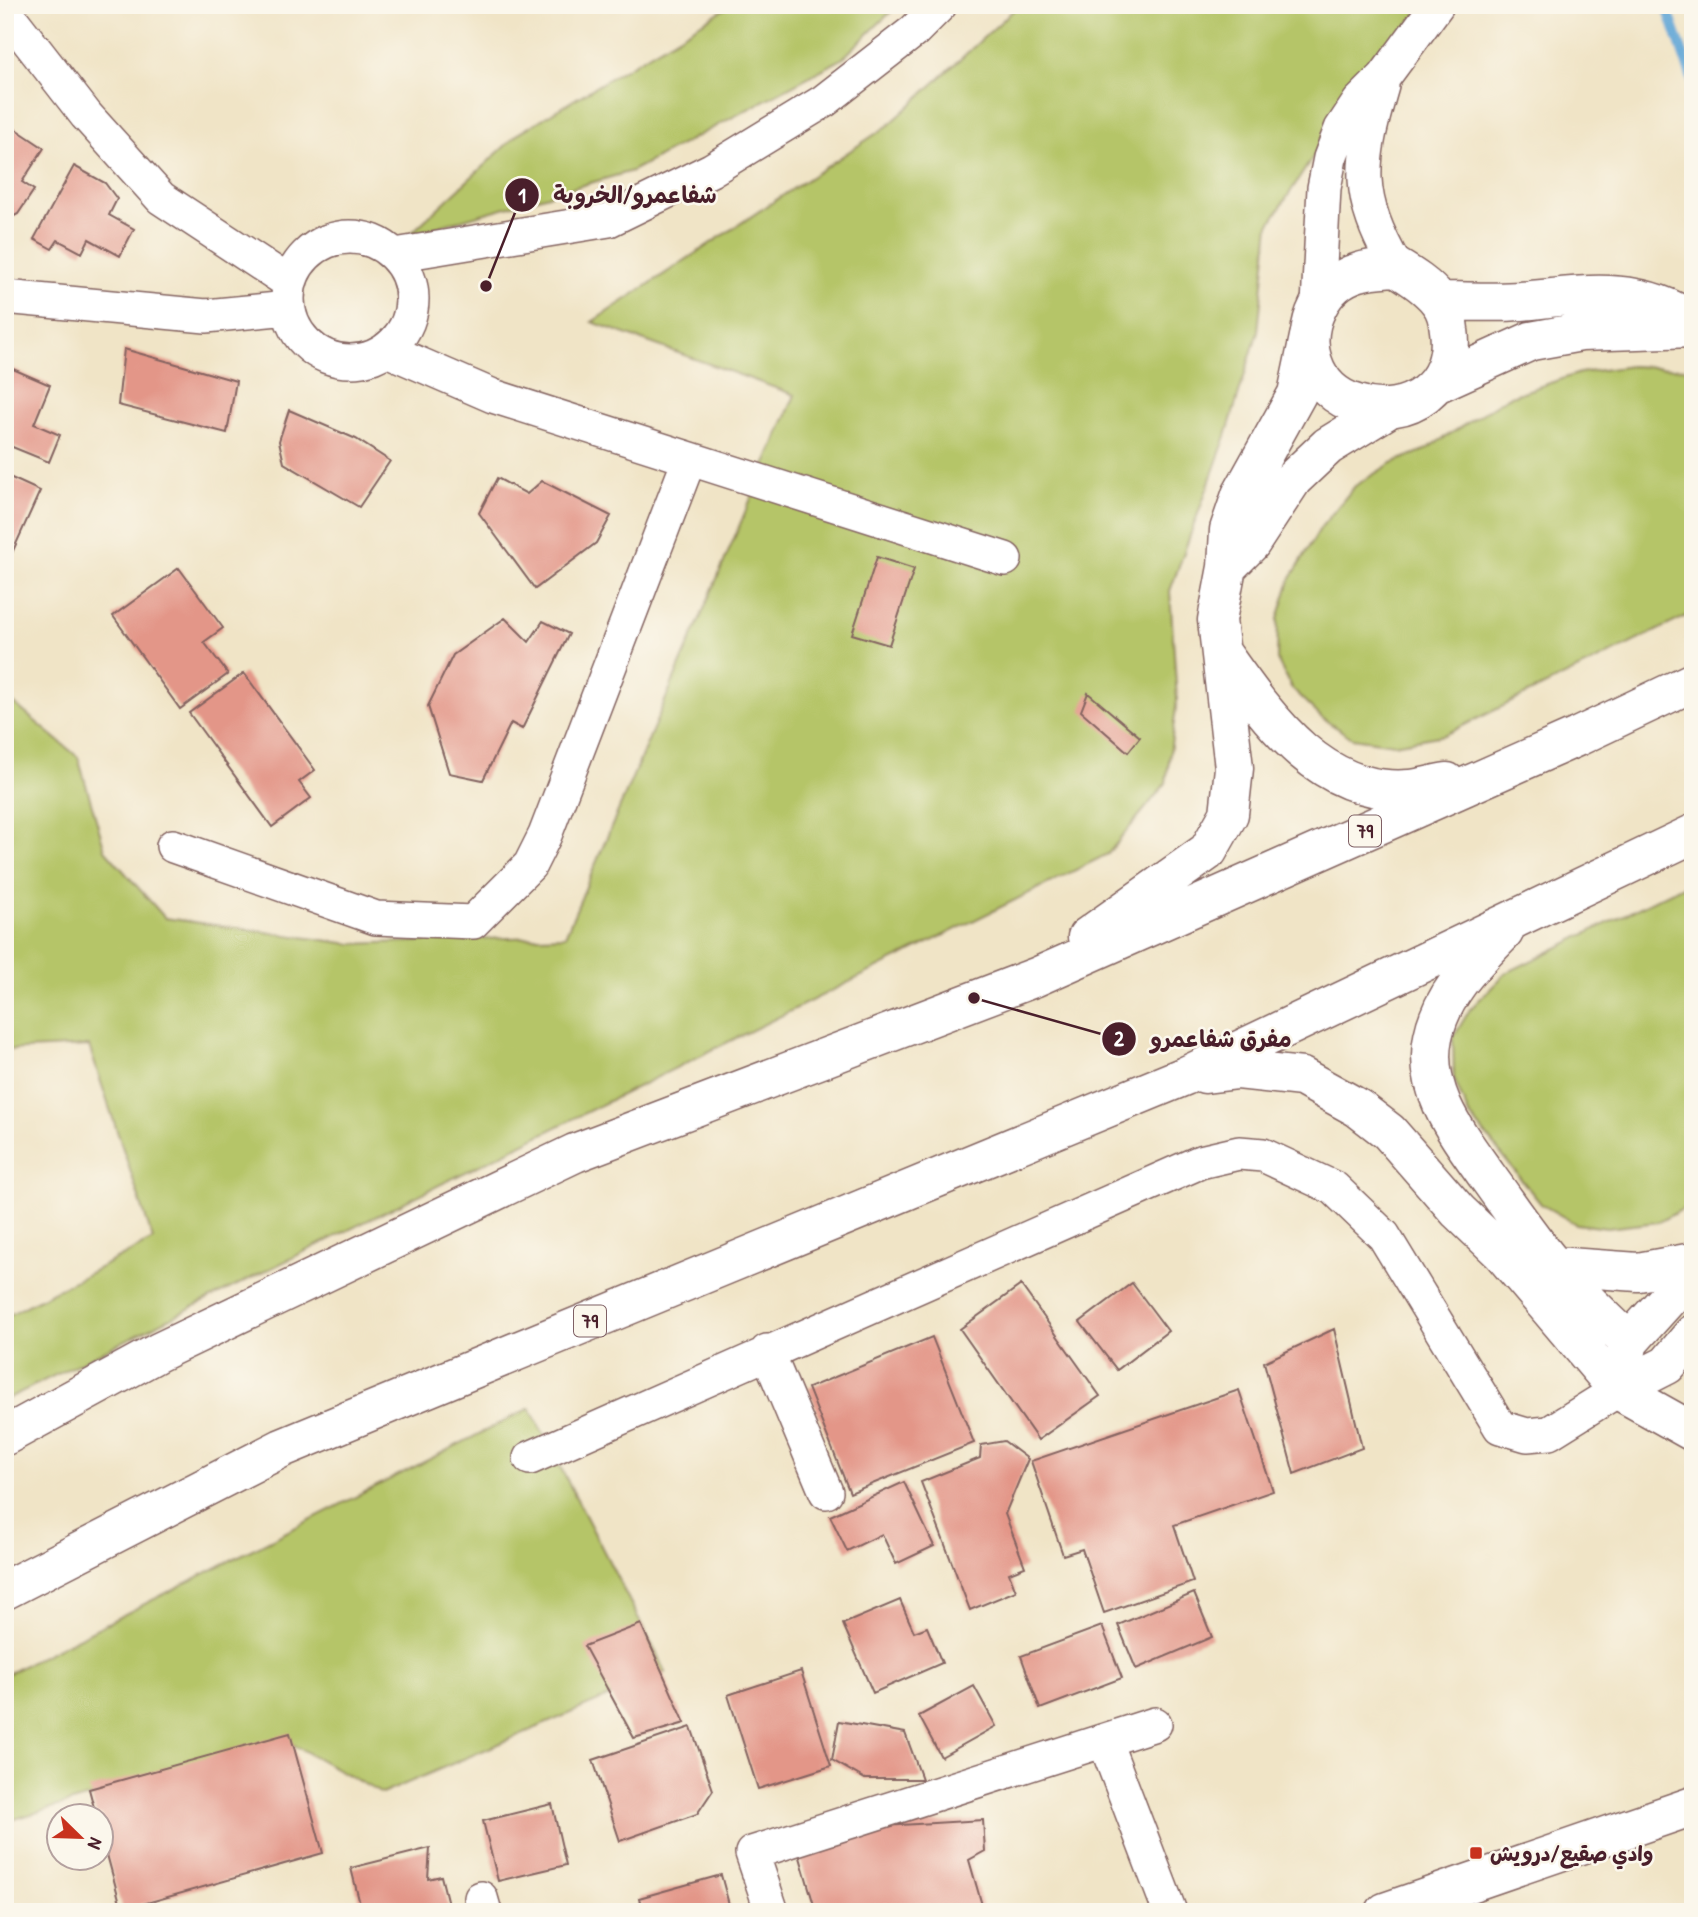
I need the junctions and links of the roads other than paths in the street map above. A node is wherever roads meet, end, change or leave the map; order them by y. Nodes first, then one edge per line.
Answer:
1 (940, 5) edge
2 (1437, 5) edge
3 (5, 12) edge
4 (1384, 77) junction
5 (395, 255) junction
6 (1396, 267) junction
7 (289, 295) junction
8 (5, 297) edge
9 (1440, 301) junction
10 (1313, 321) junction
11 (1693, 322) edge
12 (1693, 328) edge
13 (387, 350) junction
14 (1436, 384) junction
15 (1385, 411) junction
16 (689, 460) junction
17 (1004, 559) dead end
18 (1227, 567) junction
19 (1220, 651) junction
20 (1693, 682) edge
21 (1577, 737) junction
22 (1693, 834) edge
23 (173, 846) dead end
24 (1519, 917) junction
25 (1035, 977) junction
26 (1185, 1076) junction
27 (1693, 1262) edge
28 (1554, 1266) junction
29 (1693, 1272) edge
30 (1693, 1334) edge
31 (1629, 1342) junction
32 (767, 1351) junction
33 (1680, 1372) edge
34 (1618, 1390) junction
35 (1693, 1432) edge
36 (5, 1436) edge
37 (530, 1458) dead end
38 (825, 1492) dead end
39 (5, 1590) edge
40 (1155, 1724) dead end
41 (1105, 1742) junction
42 (1693, 1805) edge
43 (772, 1912) edge
44 (1171, 1912) edge
45 (1385, 1912) edge

1 - 5 street
2 - 4 street
3 - 7 street
4 - 6 street
4 - 10 street
5 - 7 street
5 - 13 street
6 - 9 main road
6 - 10 main road
7 - 8 street
7 - 13 street
9 - 11 main road
9 - 14 main road
10 - 15 main road
10 - 18 main road
12 - 14 main road
13 - 16 street
14 - 15 main road
15 - 18 main road
16 - 17 street
16 - 23 street
18 - 19 main road
19 - 21 main road
19 - 25 main road
20 - 21 main road, 79
21 - 25 main road, 79
22 - 24 main road, 79
24 - 26 main road, 79
24 - 28 main road
25 - 36 main road, 79
26 - 34 main road
26 - 39 main road, 79
27 - 28 main road
28 - 31 main road
29 - 31 main road
30 - 33 main road
31 - 33 main road
31 - 34 main road
32 - 34 street
32 - 37 street
32 - 38 street
33 - 34 main road
34 - 35 main road
40 - 41 street
41 - 43 street
41 - 44 street
42 - 45 main road

